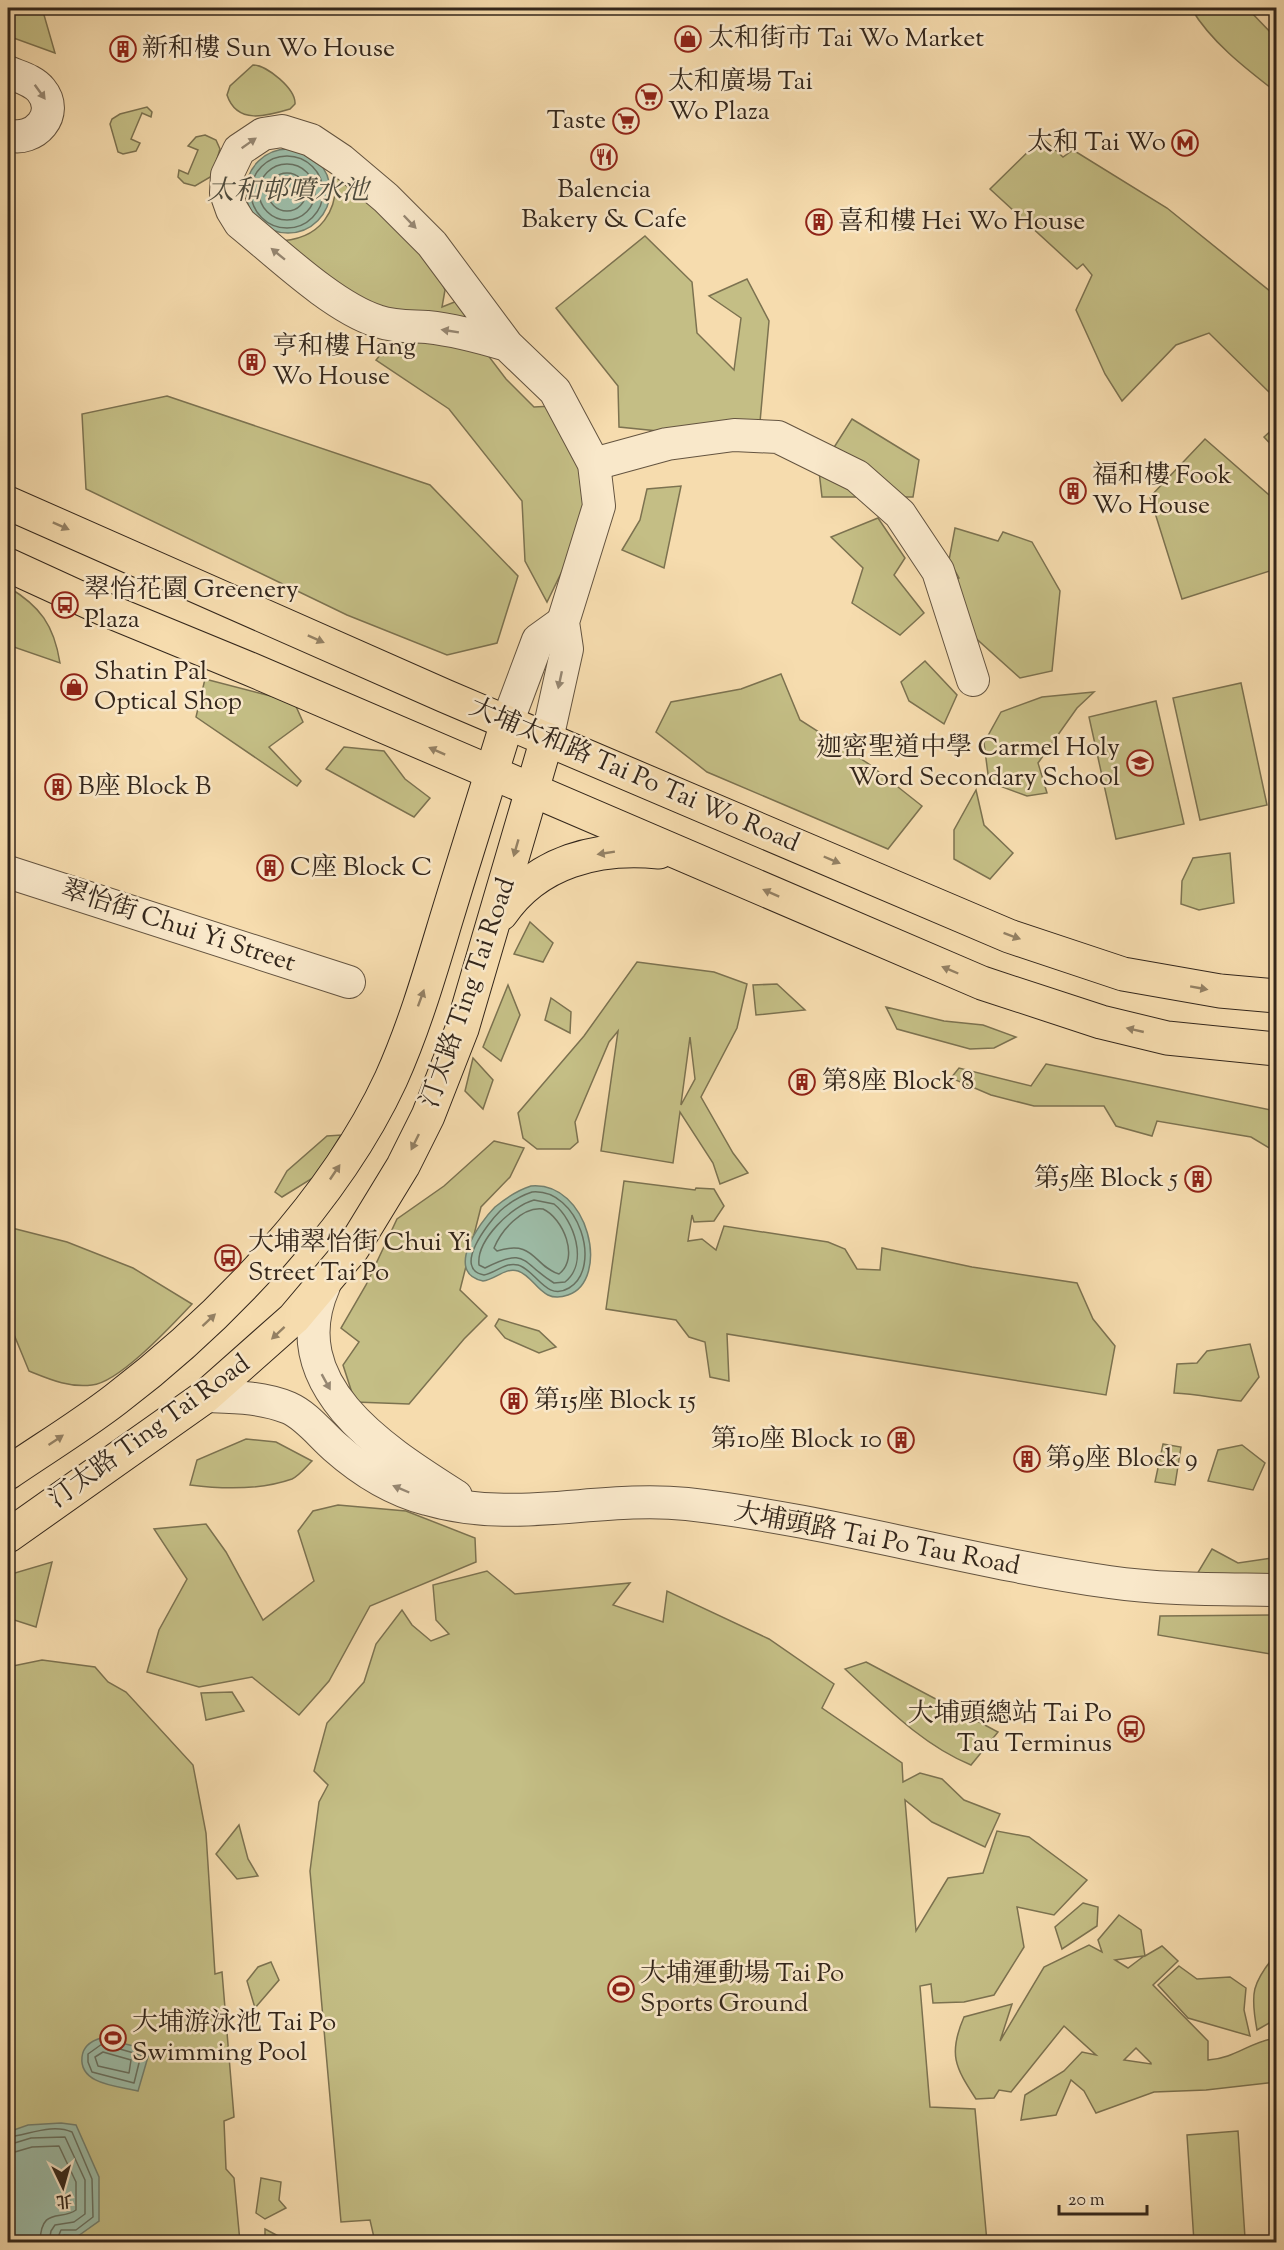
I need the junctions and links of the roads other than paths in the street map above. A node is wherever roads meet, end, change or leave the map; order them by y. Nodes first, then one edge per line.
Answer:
1 (8, 72) edge
2 (8, 135) edge
3 (507, 345) junction
4 (594, 464) junction
5 (8, 503) edge
6 (8, 565) edge
7 (563, 622) junction
8 (973, 680) dead end
9 (507, 723) junction
10 (547, 739) junction
11 (491, 774) junction
12 (532, 792) junction
13 (685, 854) junction
14 (8, 872) edge
15 (491, 929) junction
16 (349, 982) dead end
17 (1276, 996) edge
18 (1276, 1049) edge
19 (324, 1286) junction
20 (206, 1396) junction
21 (8, 1473) edge
22 (478, 1510) junction
23 (8, 1536) edge
24 (1276, 1590) edge

1 -> 2 street
3 -> 3 street
3 - 4 street
4 - 7 street
4 - 8 street
5 -> 9 main road, 大埔太和路 Tai Po Tai Wo Road
11 -> 6 main road, 大埔太和路 Tai Po Tai Wo Road
7 - 9 street
7 -> 10 street
9 - 10 main road, 大埔太和路 Tai Po Tai Wo Road
9 - 11 main road, 汀太路 Ting Tai Road
10 - 12 main road, 汀太路 Ting Tai Road
10 -> 17 main road, 大埔太和路 Tai Po Tai Wo Road
11 - 12 main road, 大埔太和路 Tai Po Tai Wo Road
21 -> 11 main road, 汀太路 Ting Tai Road
12 - 13 main road, 大埔太和路 Tai Po Tai Wo Road
12 -> 15 main road, 汀太路 Ting Tai Road
13 -> 15 main road
18 -> 13 main road, 大埔太和路 Tai Po Tai Wo Road
14 - 16 street, 翠怡街 Chui Yi Street
15 -> 19 main road, 汀太路 Ting Tai Road
19 -> 20 main road, 汀太路 Ting Tai Road
19 -> 22 street, 大埔頭路 Tai Po Tau Road
22 -> 20 street, 大埔頭路 Tai Po Tau Road
20 - 23 main road, 汀太路 Ting Tai Road
22 - 24 street, 大埔頭路 Tai Po Tau Road

